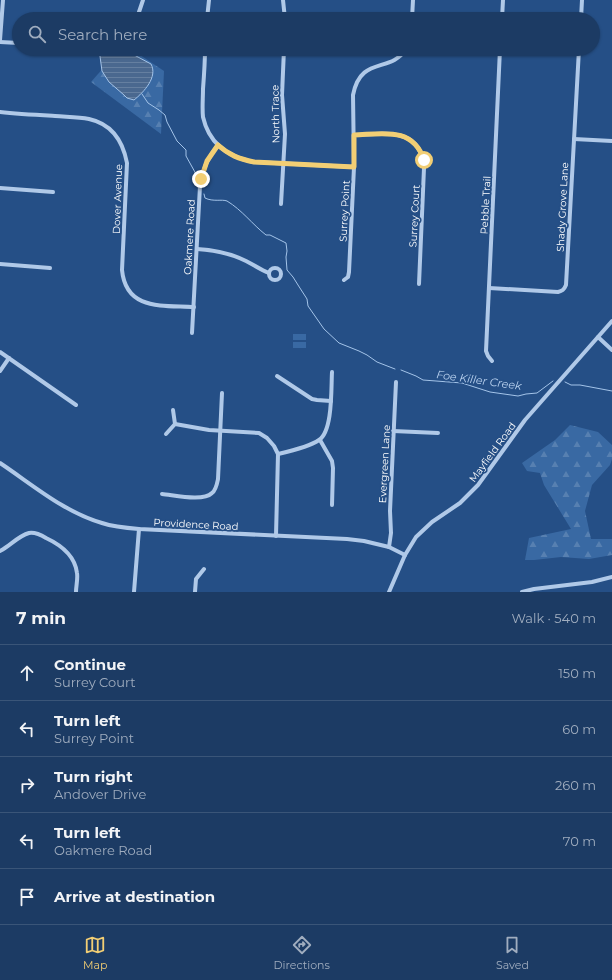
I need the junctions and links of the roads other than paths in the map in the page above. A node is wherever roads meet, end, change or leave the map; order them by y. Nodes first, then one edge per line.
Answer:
1 (3, 0) edge
2 (143, 0) edge
3 (209, 0) edge
4 (283, 0) edge
5 (413, 0) edge
6 (503, 0) edge
7 (582, 0) edge
8 (139, 12) edge
9 (208, 12) edge
10 (284, 12) edge
11 (412, 12) edge
12 (502, 12) edge
13 (581, 12) edge
14 (0, 41) edge
15 (12, 42) edge
16 (205, 56) edge
17 (284, 56) edge
18 (400, 56) edge
19 (500, 56) edge
20 (579, 56) edge
21 (0, 112) edge
22 (354, 135) junction
23 (574, 139) junction
24 (612, 141) edge
25 (218, 145) junction
26 (283, 163) junction
27 (354, 167) junction
28 (0, 188) edge
29 (53, 192) dead end
30 (281, 204) dead end
31 (197, 249) junction
32 (0, 264) edge
33 (50, 268) dead end
34 (269, 273) dead end
35 (344, 280) dead end
36 (419, 284) dead end
37 (489, 288) junction
38 (194, 307) junction
39 (612, 321) edge
40 (192, 333) dead end
41 (598, 337) junction
42 (612, 350) edge
43 (0, 352) edge
44 (9, 358) junction
45 (492, 361) dead end
46 (0, 371) edge
47 (332, 372) dead end
48 (277, 376) dead end
49 (396, 382) dead end
50 (222, 394) dead end
51 (331, 401) junction
52 (76, 405) dead end
53 (173, 410) dead end
54 (175, 424) junction
55 (220, 430) junction
56 (393, 431) junction
57 (166, 434) dead end
58 (438, 434) dead end
59 (320, 440) junction
60 (278, 454) junction
61 (0, 463) edge
62 (162, 494) dead end
63 (332, 505) dead end
64 (139, 529) junction
65 (276, 536) junction
66 (389, 547) junction
67 (0, 551) edge
68 (406, 555) junction
69 (204, 569) dead end
70 (612, 577) edge
71 (556, 586) junction
72 (76, 592) edge
73 (134, 592) edge
74 (196, 592) edge
75 (389, 592) edge
76 (522, 592) edge
77 (557, 592) edge

1 - 14 street
2 - 8 street
3 - 9 street
4 - 10 street
5 - 11 street
6 - 12 street
7 - 13 street
14 - 15 street
16 - 25 street
17 - 26 street, North Trace
18 - 22 street, Surrey Point
19 - 37 street, Pebble Trail
20 - 23 street, Shady Grove Lane
21 - 38 street, Dover Avenue
22 - 27 street, Surrey Point
22 - 36 street, Surrey Court
23 - 24 street
23 - 37 street, Shady Grove Lane
25 - 26 street
25 - 31 street, Oakmere Road
26 - 27 street
26 - 30 street, North Trace
27 - 35 street, Surrey Point
28 - 29 street
31 - 34 street
31 - 38 street, Oakmere Road
32 - 33 street
37 - 45 street, Pebble Trail
38 - 40 street, Oakmere Road
39 - 41 street, Mayfield Road
41 - 42 street
41 - 68 street, Mayfield Road
43 - 44 street
44 - 46 street
44 - 52 street
47 - 51 street
48 - 51 street
49 - 56 street, Evergreen Lane
50 - 55 street
51 - 59 street
53 - 54 street
54 - 55 street
54 - 57 street
55 - 60 street
55 - 62 street
56 - 58 street
56 - 66 street, Evergreen Lane
59 - 60 street
59 - 63 street
60 - 65 street
61 - 64 street, Providence Road
64 - 65 street, Providence Road
64 - 73 street
65 - 66 street, Providence Road
66 - 68 street, Providence Road
67 - 72 street
68 - 75 street, Mayfield Road
69 - 74 street
70 - 71 street
71 - 76 street
71 - 77 street

